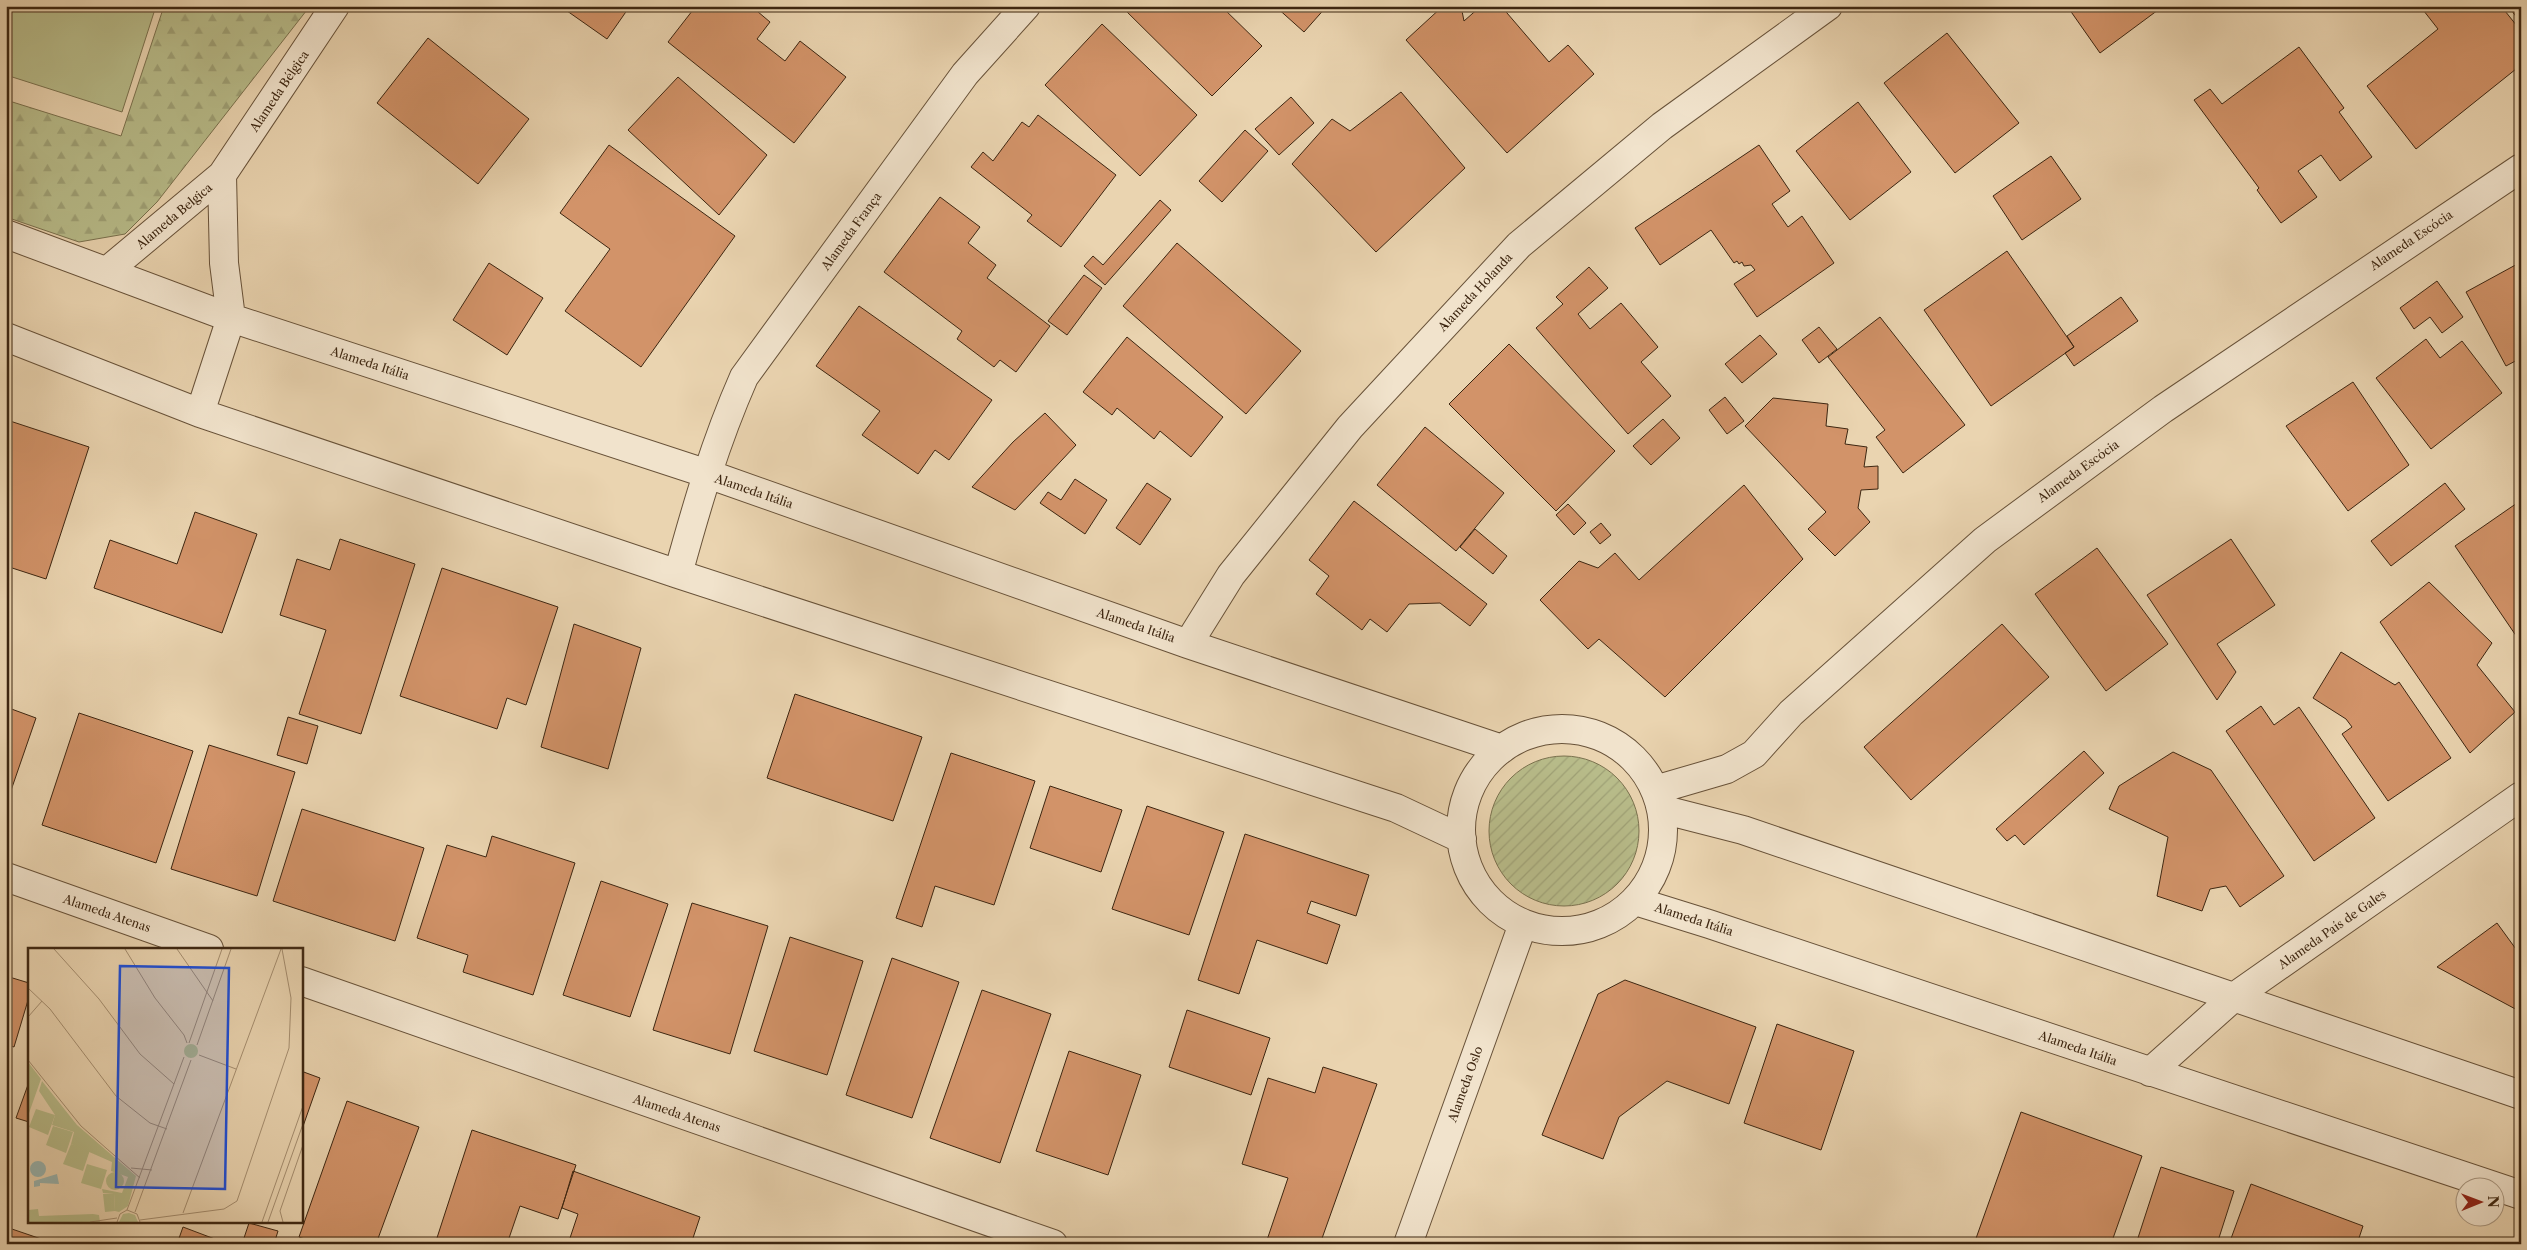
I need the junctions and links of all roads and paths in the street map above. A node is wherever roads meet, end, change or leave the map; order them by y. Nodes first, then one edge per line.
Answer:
1 (335, 6) edge
2 (1026, 6) edge
3 (1828, 6) edge
4 (2521, 168) edge
5 (222, 175) junction
6 (6, 234) edge
7 (107, 271) junction
8 (231, 318) junction
9 (6, 337) edge
10 (200, 413) junction
11 (706, 473) junction
12 (678, 574) junction
13 (1188, 644) junction
14 (1502, 749) junction
15 (2521, 796) edge
16 (1658, 799) junction
17 (1462, 839) junction
18 (6, 877) edge
19 (1635, 901) junction
20 (1523, 924) junction
21 (206, 948) edge
22 (302, 982) edge
23 (2234, 997) junction
24 (2150, 1072) junction
25 (2521, 1095) edge
26 (2521, 1195) edge
27 (1053, 1244) edge
28 (1408, 1244) edge

1 - 5 street, Alameda Bélgica
2 - 11 street, Alameda França
3 - 13 street, Alameda Holanda
4 - 16 street, Alameda Escócia
5 - 7 street, Alameda Belgica
5 - 8 street, Alameda Belgica
6 - 7 street, Alameda Itália
7 - 8 street, Alameda Itália
8 - 10 street
8 - 11 street, Alameda Itália
9 - 10 street
10 - 12 street
11 - 12 street, Alameda França
11 - 13 street, Alameda Itália
12 - 17 street
13 - 14 street, Alameda Itália
14 - 16 street
14 - 17 street
15 - 23 street, Alameda País de Gales
16 - 19 street
16 - 23 street
17 - 20 street
18 - 21 street, Alameda Atenas
19 - 20 street
19 - 24 street, Alameda Itália
20 - 28 street, Alameda Oslo
22 - 27 street, Alameda Atenas
23 - 24 street, Alameda País de Gales
23 - 25 street
24 - 26 street, Alameda Itália

